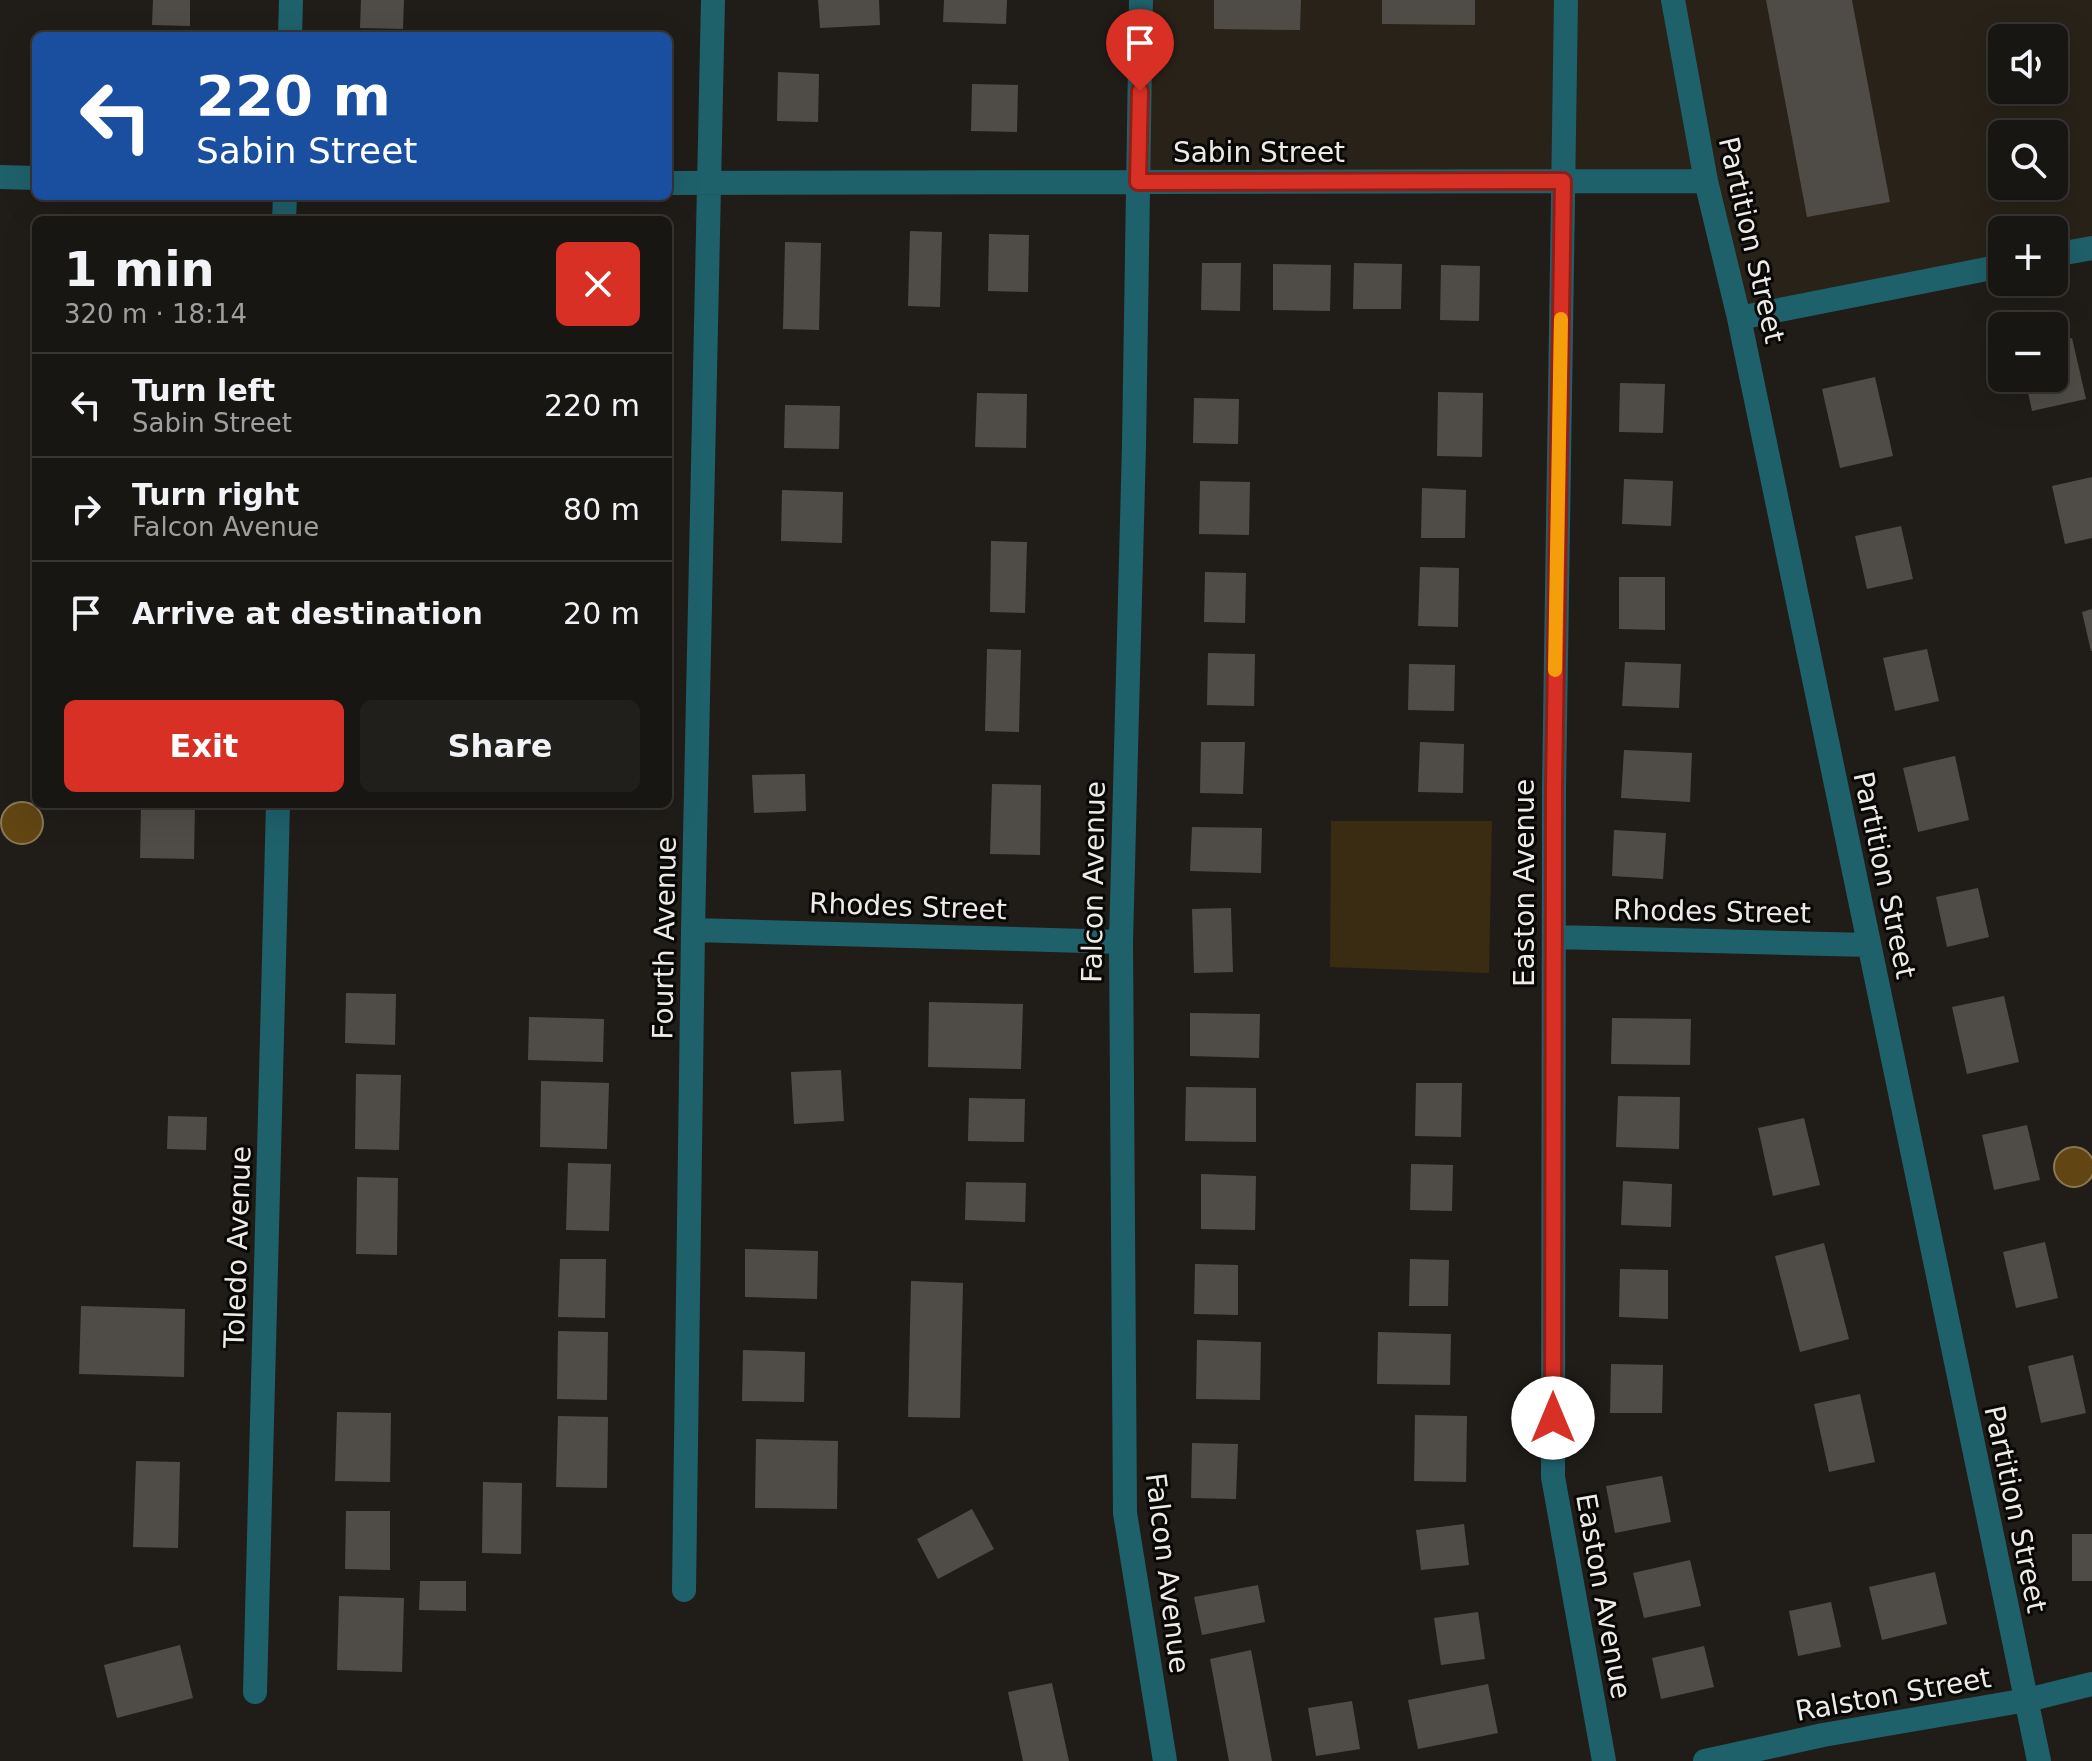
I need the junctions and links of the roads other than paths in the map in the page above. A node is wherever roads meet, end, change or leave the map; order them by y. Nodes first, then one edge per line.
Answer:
1 (291, 0) edge
2 (713, 0) edge
3 (1141, 0) edge
4 (1566, 0) edge
5 (1673, 0) edge
6 (290, 32) edge
7 (0, 177) edge
8 (32, 178) edge
9 (1563, 181) junction
10 (1706, 181) junction
11 (1138, 182) junction
12 (672, 183) edge
13 (710, 183) junction
14 (2092, 248) edge
15 (2068, 252) edge
16 (1988, 269) edge
17 (1739, 318) junction
18 (278, 808) edge
19 (693, 930) junction
20 (1555, 937) junction
21 (1121, 942) junction
22 (1868, 945) junction
23 (684, 1590) dead end
24 (2092, 1684) edge
25 (255, 1692) dead end
26 (2027, 1700) junction
27 (1165, 1761) edge
28 (1604, 1761) edge
29 (1705, 1761) edge
30 (2039, 1761) edge

1 - 6 street
2 - 13 street, Fourth Avenue
3 - 11 street, Falcon Avenue
4 - 9 street, Easton Avenue
5 - 10 street, Partition Street
7 - 8 street
9 - 10 street, Sabin Street
9 - 11 street, Sabin Street
9 - 20 street, Easton Avenue
10 - 17 street, Partition Street
11 - 13 street, Sabin Street
11 - 21 street, Falcon Avenue
12 - 13 street, Sabin Street
13 - 19 street, Fourth Avenue
14 - 15 street
16 - 17 street
17 - 22 street, Partition Street
18 - 25 street, Toledo Avenue
19 - 21 street, Rhodes Street
19 - 23 street, Fourth Avenue
20 - 22 street, Rhodes Street
20 - 28 street, Easton Avenue
21 - 27 street, Falcon Avenue
22 - 26 street, Partition Street
24 - 26 street, Ralston Street
26 - 29 street, Ralston Street
26 - 30 street, Partition Street

